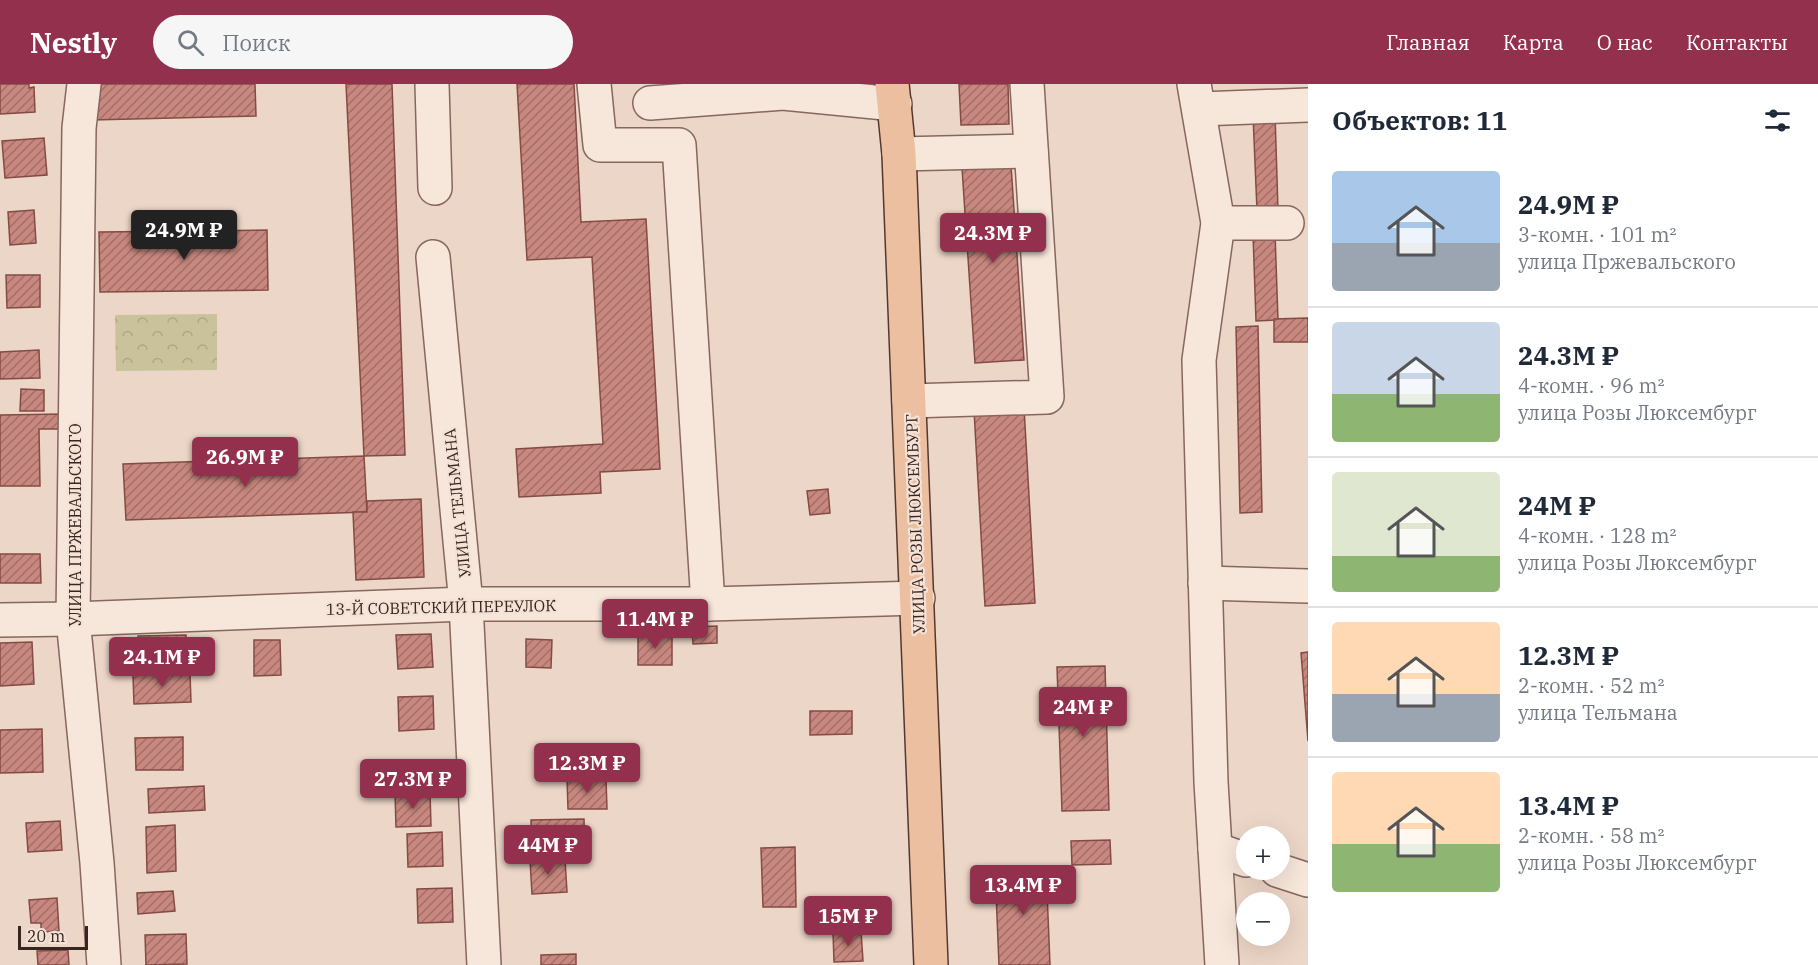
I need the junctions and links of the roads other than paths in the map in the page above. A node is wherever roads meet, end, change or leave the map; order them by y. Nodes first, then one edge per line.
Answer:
1 (84, 84) edge
2 (432, 84) edge
3 (594, 84) edge
4 (1027, 84) edge
5 (783, 89) edge
6 (893, 94) edge
7 (1197, 96) edge
8 (650, 103) dead end
9 (1308, 105) edge
10 (1031, 151) junction
11 (899, 154) junction
12 (435, 188) dead end
13 (1218, 223) junction
14 (1287, 223) dead end
15 (433, 257) dead end
16 (909, 401) junction
17 (1205, 583) junction
18 (1308, 586) edge
19 (918, 598) junction
20 (466, 604) junction
21 (708, 604) junction
22 (73, 619) junction
23 (0, 620) edge
24 (1215, 849) junction
25 (1236, 856) edge
26 (1290, 874) edge
27 (1308, 880) edge
28 (104, 965) edge
29 (484, 965) edge
30 (932, 965) edge
31 (1222, 965) edge

1 - 22 street, УЛИЦА ПРЖЕВАЛЬСКОГО
2 - 12 street
3 - 21 street
4 - 10 street
5 - 6 street
5 - 8 street
6 - 11 main road, УЛИЦА РОЗЫ ЛЮКСЕМБУРГ
7 - 9 street
7 - 13 street
10 - 11 street
10 - 16 street
11 - 16 main road, УЛИЦА РОЗЫ ЛЮКСЕМБУРГ
13 - 14 street
13 - 17 street
15 - 20 street, УЛИЦА ТЕЛЬМАНА
16 - 19 main road, УЛИЦА РОЗЫ ЛЮКСЕМБУРГ
17 - 18 street
17 - 24 street
19 - 21 street, 13-Й СОВЕТСКИЙ ПЕРЕУЛОК
19 - 30 main road, УЛИЦА РОЗЫ ЛЮКСЕМБУРГ
20 - 21 street, 13-Й СОВЕТСКИЙ ПЕРЕУЛОК
20 - 22 street, 13-Й СОВЕТСКИЙ ПЕРЕУЛОК
20 - 29 street, УЛИЦА ТЕЛЬМАНА
22 - 23 street, 13-Й СОВЕТСКИЙ ПЕРЕУЛОК
22 - 28 street, УЛИЦА ПРЖЕВАЛЬСКОГО
24 - 25 street
24 - 31 street
26 - 27 street

